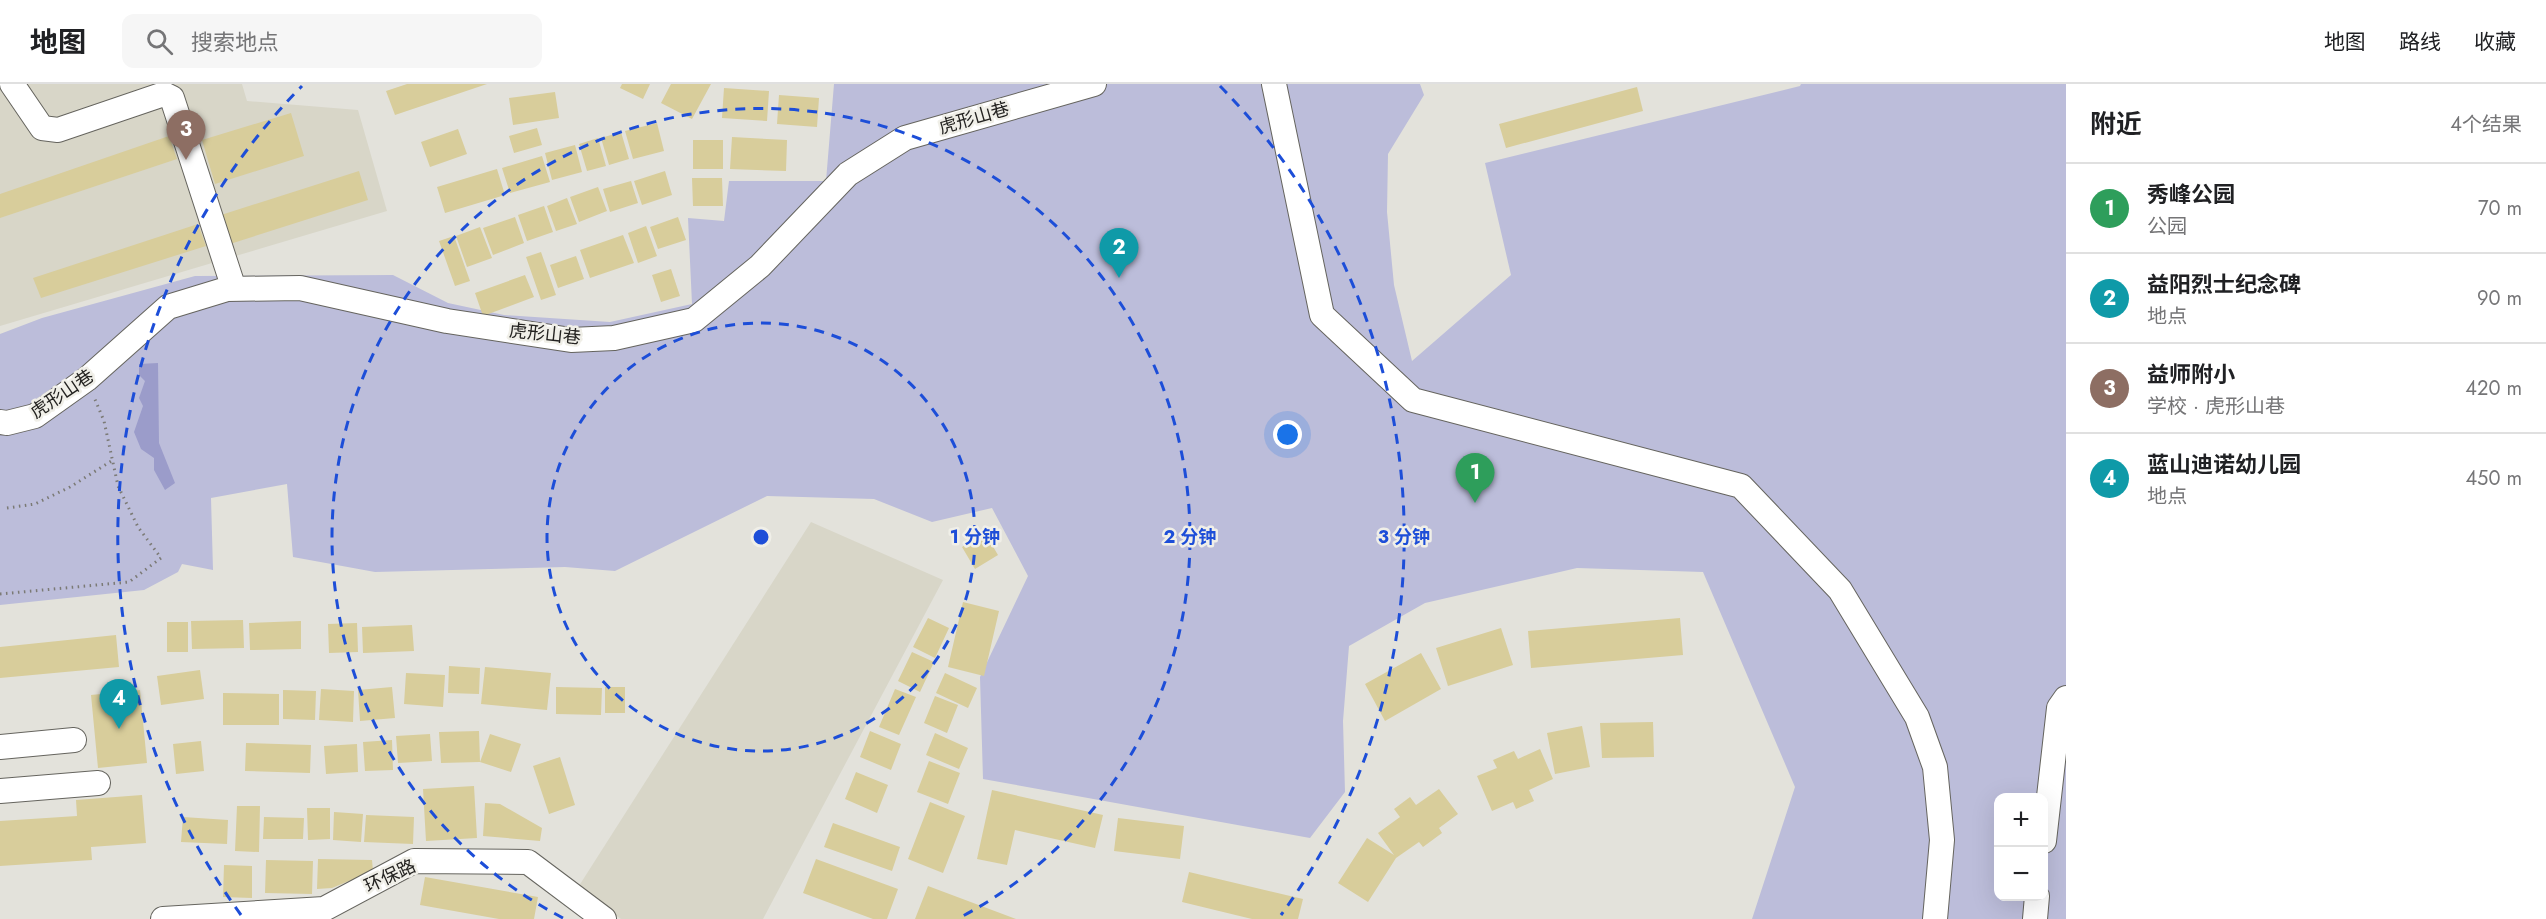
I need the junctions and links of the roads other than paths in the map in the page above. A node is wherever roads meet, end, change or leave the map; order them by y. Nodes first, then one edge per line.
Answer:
1 (12, 84) edge
2 (1094, 84) edge
3 (1274, 84) edge
4 (234, 289) junction
5 (0, 422) edge
6 (2066, 698) edge
7 (74, 740) dead end
8 (0, 747) edge
9 (98, 783) dead end
10 (0, 791) edge
11 (2048, 797) edge
12 (2037, 901) edge
13 (163, 919) edge
14 (604, 919) edge
15 (1935, 919) edge
16 (2035, 919) edge

1 - 4 street
2 - 4 street, 虎形山巷
3 - 15 street
4 - 5 street, 虎形山巷
6 - 11 street
7 - 8 street
9 - 10 street
12 - 16 street
13 - 14 street, 环保路

